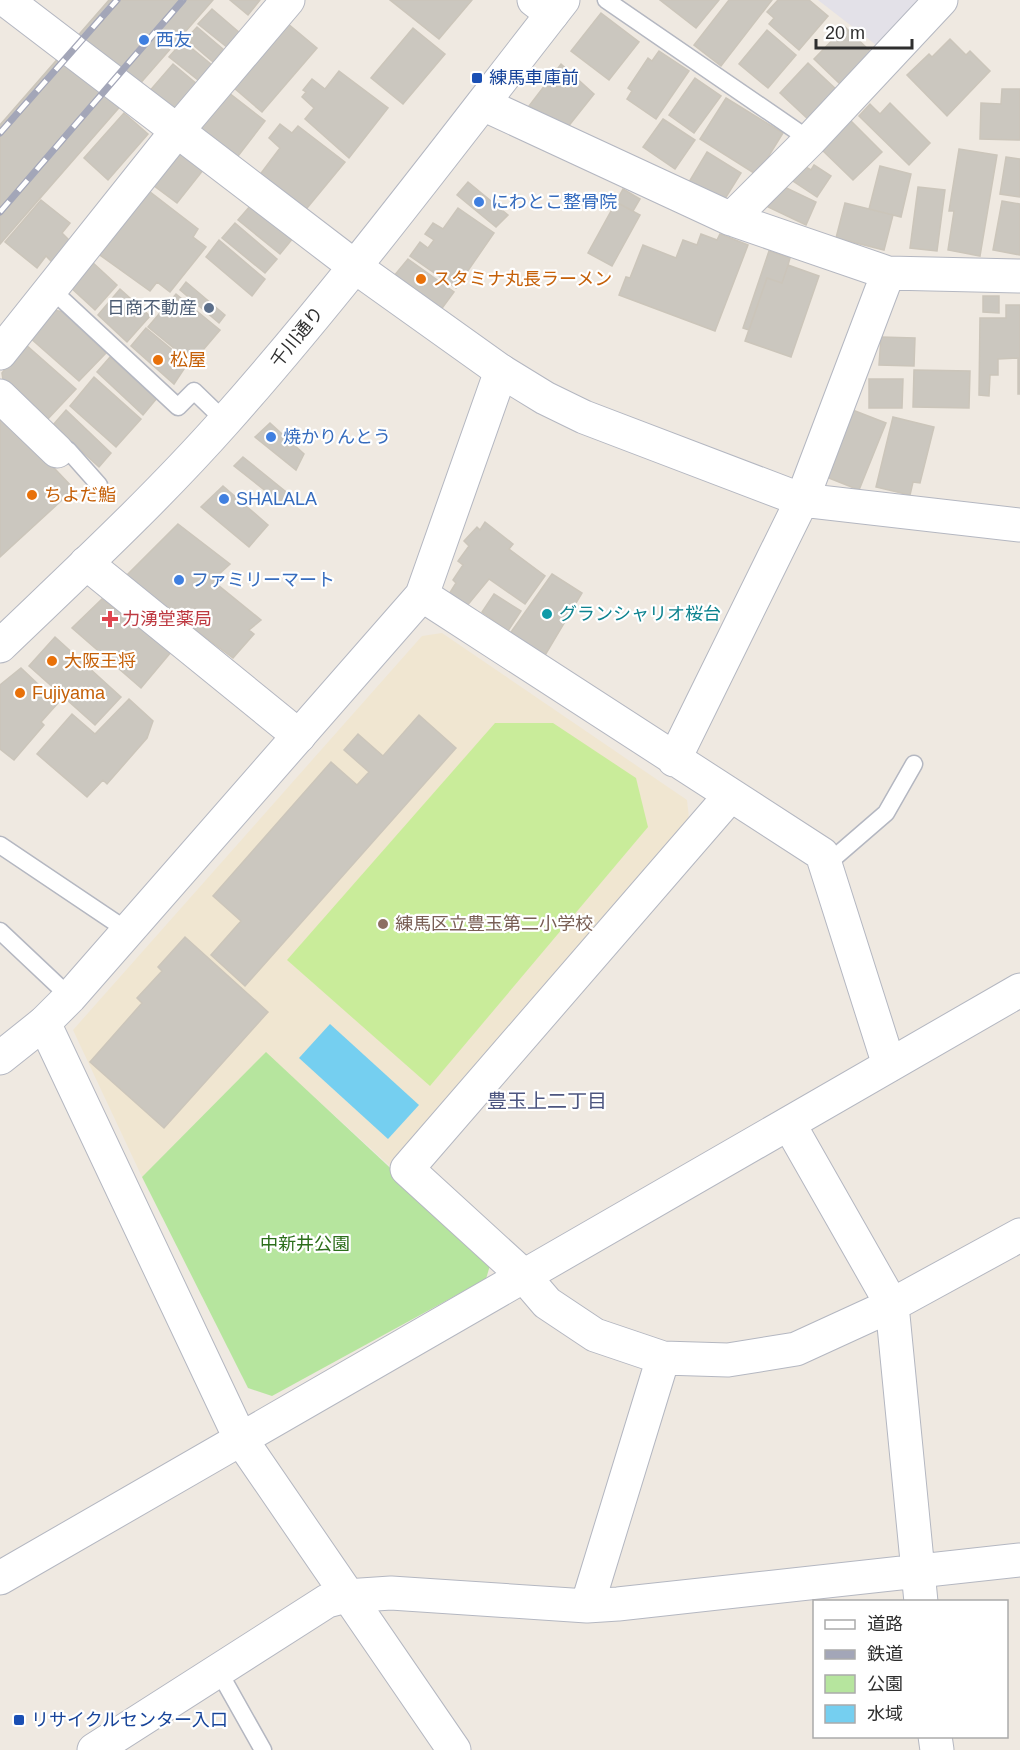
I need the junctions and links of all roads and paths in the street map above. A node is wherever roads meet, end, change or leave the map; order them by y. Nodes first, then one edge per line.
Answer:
1 (6, 0) edge
2 (288, 0) edge
3 (606, 0) edge
4 (941, 0) edge
5 (550, 5) edge
6 (483, 104) junction
7 (177, 131) junction
8 (810, 140) junction
9 (731, 219) junction
10 (354, 266) junction
11 (888, 273) junction
12 (1020, 276) edge
13 (51, 289) junction
14 (0, 353) edge
15 (501, 371) junction
16 (0, 396) edge
17 (225, 421) junction
18 (57, 451) joint
19 (99, 485) dead end
20 (802, 500) junction
21 (1020, 525) edge
22 (86, 564) junction
23 (422, 596) junction
24 (0, 646) edge
25 (299, 736) junction
26 (674, 760) junction
27 (914, 764) dead end
28 (730, 796) junction
29 (0, 845) edge
30 (827, 864) junction
31 (0, 931) edge
32 (128, 932) junction
33 (1020, 990) edge
34 (70, 998) junction
35 (44, 1023) junction
36 (0, 1058) edge
37 (889, 1065) junction
38 (789, 1124) junction
39 (1020, 1235) edge
40 (523, 1275) junction
41 (892, 1305) junction
42 (663, 1358) junction
43 (240, 1438) junction
44 (1020, 1560) edge
45 (0, 1578) edge
46 (919, 1586) edge
47 (346, 1596) junction
48 (587, 1606) junction
49 (218, 1671) junction
50 (94, 1750) edge
51 (263, 1750) edge
52 (454, 1750) edge

1 - 7 street
2 - 7 street
3 - 8 lane
4 - 8 street
5 - 6 street, 千川通り
6 - 9 street
6 - 10 street, 千川通り
7 - 10 street
7 - 13 street
8 - 9 street
9 - 11 street
10 - 15 street
10 - 17 street, 千川通り
11 - 12 street
11 - 20 street
13 - 14 street
13 - 17 lane
15 - 20 street
15 - 23 street
16 - 18 street
17 - 22 street, 千川通り
18 - 19 lane
20 - 21 street
20 - 26 street
22 - 24 street, 千川通り
22 - 25 street
23 - 25 street
23 - 26 street
25 - 32 street
26 - 28 street
27 - 30 lane
28 - 30 street
28 - 40 street
29 - 32 lane
30 - 37 street
31 - 34 lane
32 - 34 street
33 - 37 street
34 - 35 street
35 - 36 street
35 - 43 street
37 - 38 street
38 - 40 street
38 - 41 street
39 - 41 street
40 - 42 street
40 - 43 street
41 - 42 street
41 - 46 street
42 - 48 street
43 - 45 street
43 - 47 street
44 - 46 street
46 - 48 street
47 - 48 street
47 - 49 street
47 - 52 street
49 - 50 street
49 - 51 lane

